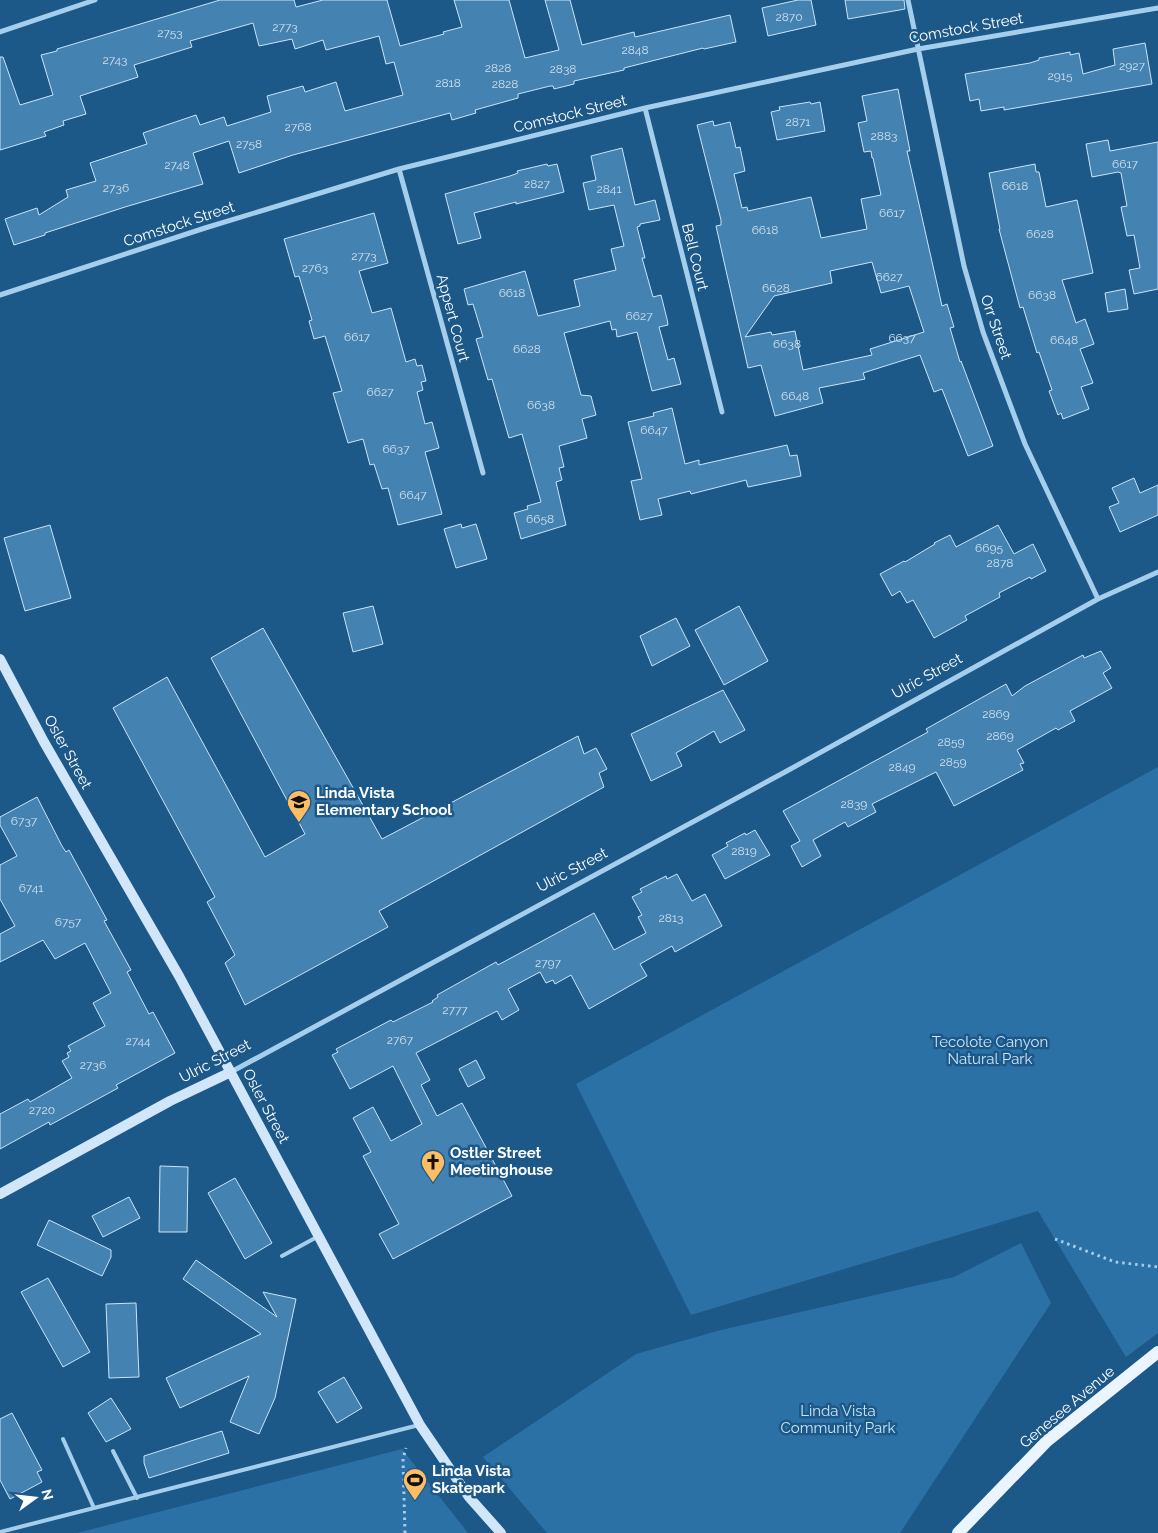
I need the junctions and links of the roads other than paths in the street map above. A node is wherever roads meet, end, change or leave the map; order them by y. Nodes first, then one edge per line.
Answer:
1 (95, 0) edge
2 (908, 0) edge
3 (1158, 8) edge
4 (0, 32) edge
5 (918, 49) junction
6 (645, 108) junction
7 (399, 169) junction
8 (0, 295) edge
9 (722, 412) dead end
10 (483, 473) dead end
11 (1158, 572) edge
12 (1098, 598) junction
13 (0, 659) edge
14 (231, 1072) junction
15 (0, 1194) edge
16 (319, 1236) junction
17 (282, 1256) dead end
18 (1158, 1352) edge
19 (420, 1425) junction
20 (63, 1439) dead end
21 (112, 1451) dead end
22 (137, 1498) junction
23 (94, 1508) junction
24 (0, 1532) edge
25 (501, 1533) edge
26 (958, 1533) edge

1 - 4 street
2 - 5 street, Orr Street
3 - 5 street, Comstock Street
5 - 6 street, Comstock Street
5 - 12 street, Orr Street
6 - 7 street, Comstock Street
6 - 9 street, Bell Court
7 - 8 street, Comstock Street
7 - 10 street, Appert Court
11 - 12 street, Ulric Street
12 - 14 street, Ulric Street
13 - 14 street, Osler Street
14 - 15 street, Ulric Street
14 - 16 street, Osler Street
16 - 17 lane
16 - 19 street, Osler Street
18 - 26 main road, Genesee Avenue
19 - 22 lane
19 - 25 street, Osler Street
20 - 23 lane
21 - 22 lane
22 - 23 lane
23 - 24 lane

